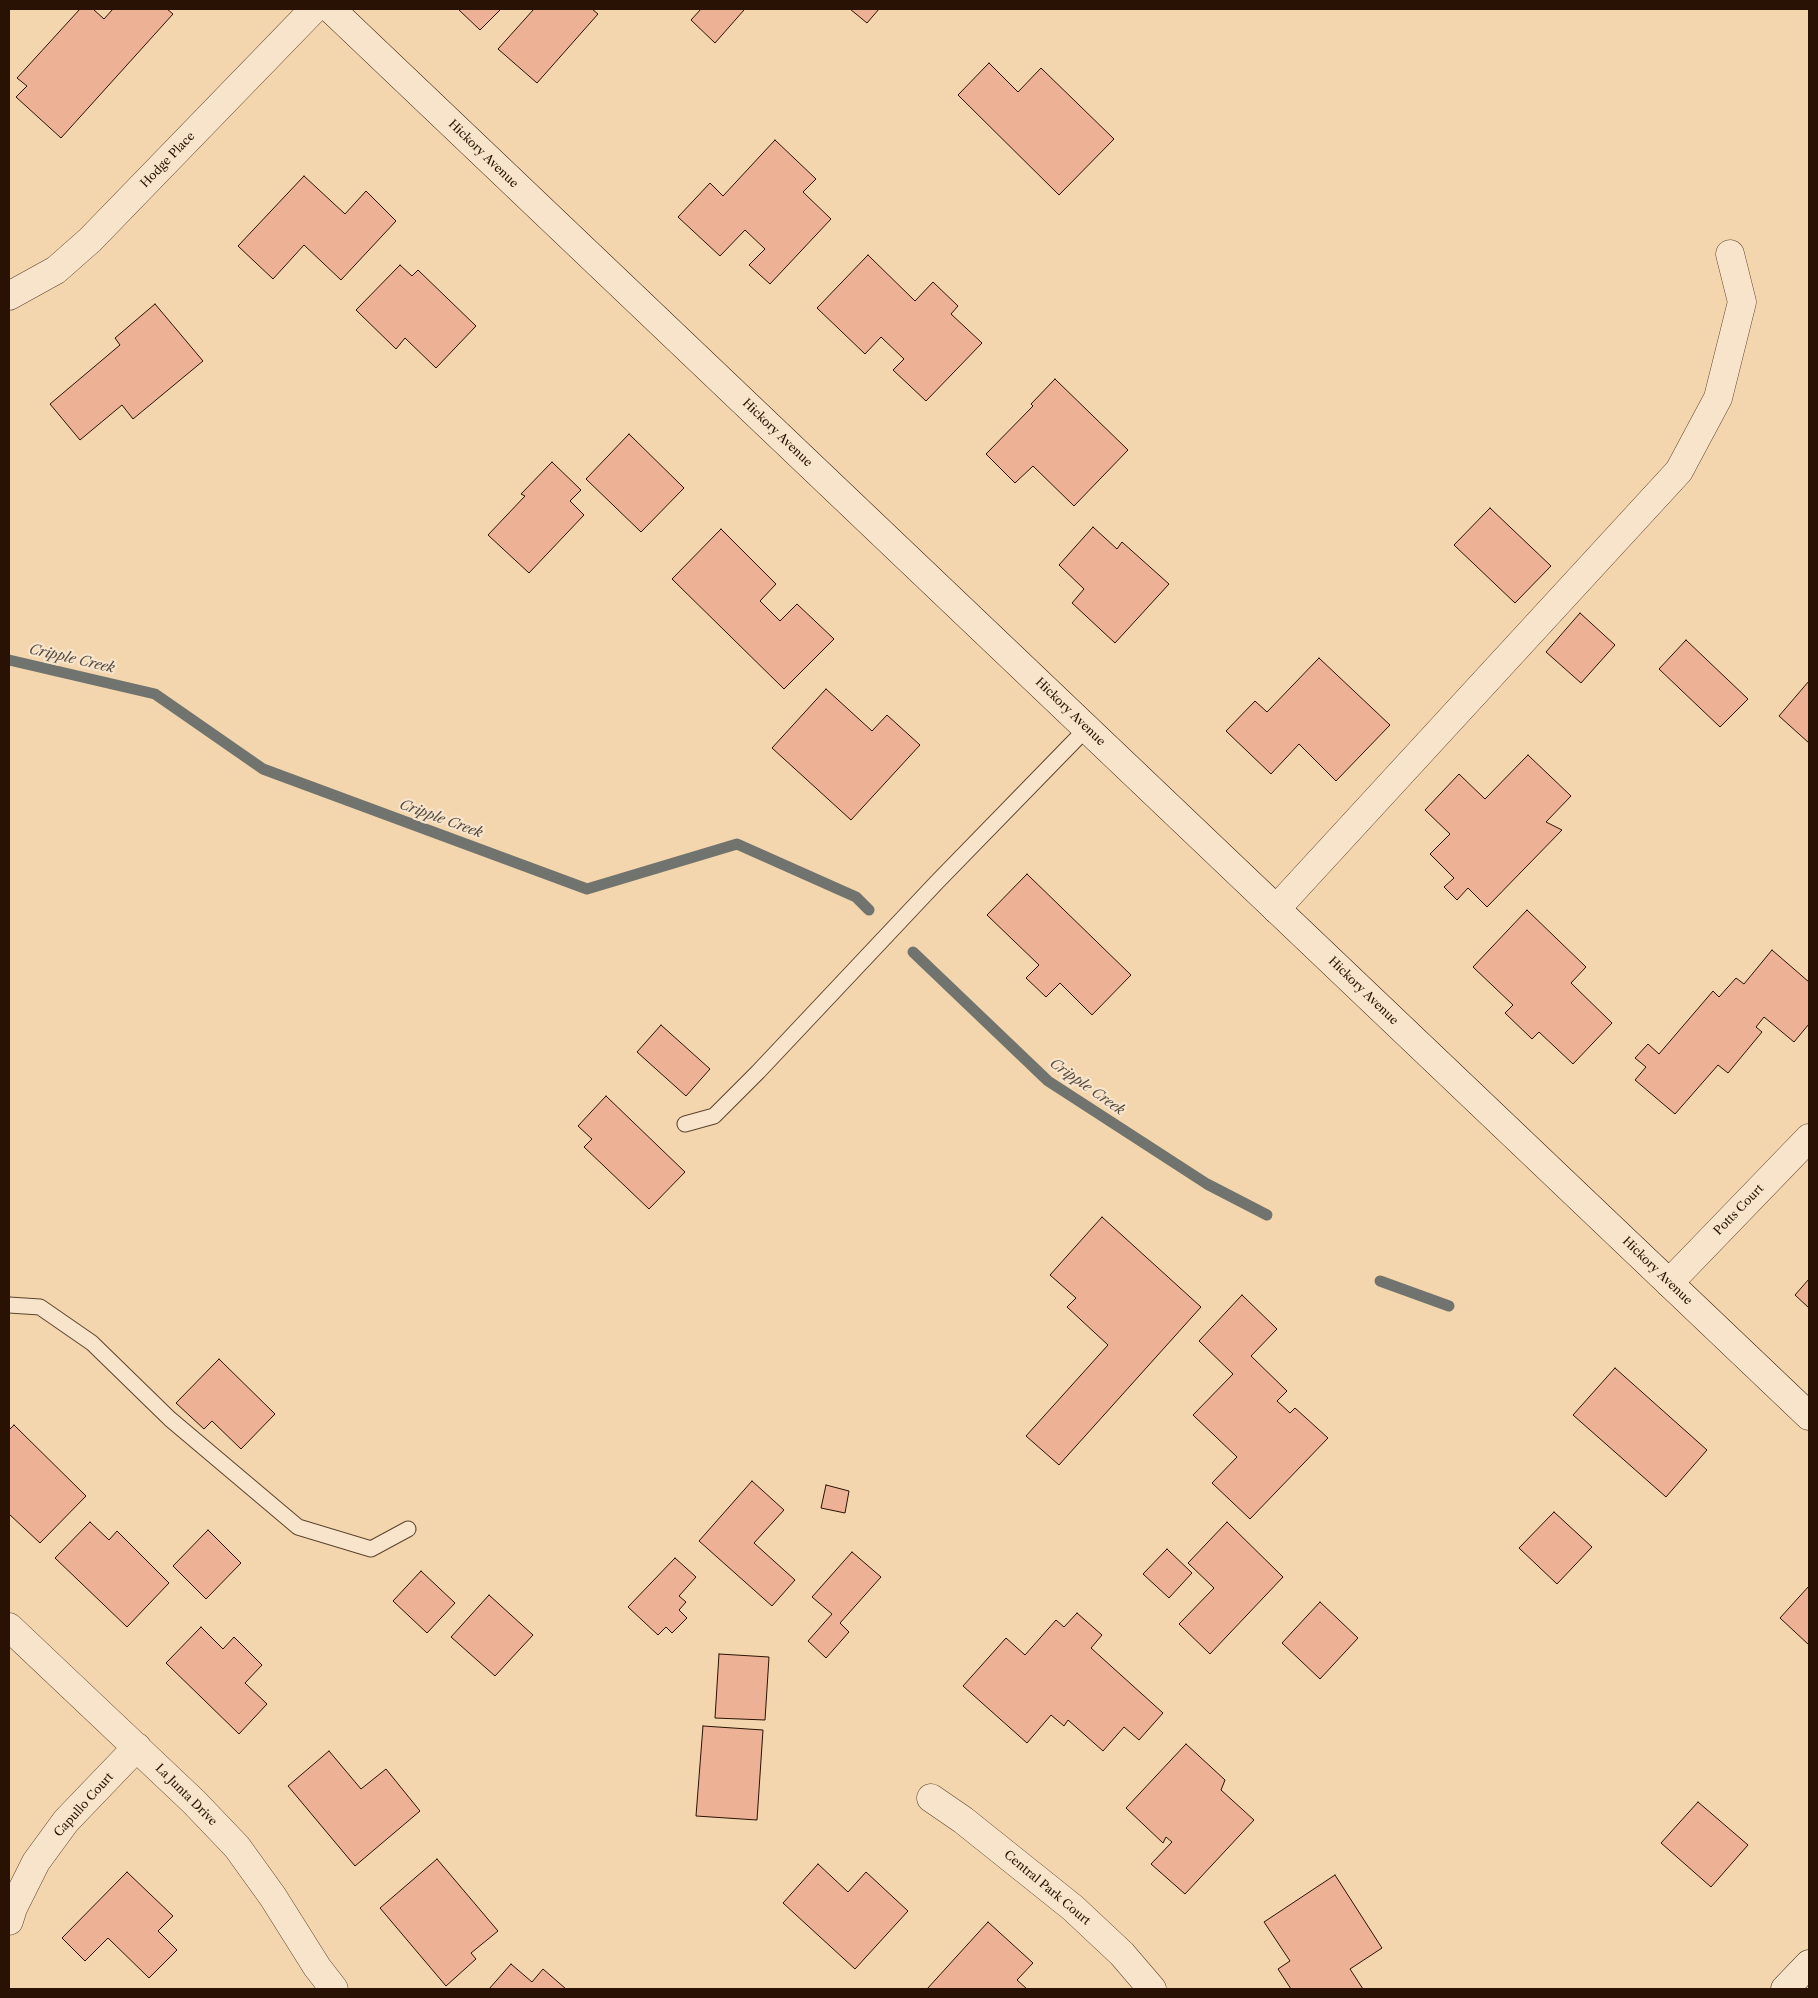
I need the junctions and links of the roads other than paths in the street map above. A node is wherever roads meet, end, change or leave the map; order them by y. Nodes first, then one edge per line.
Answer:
1 (314, 9) edge
2 (331, 9) edge
3 (1730, 254) dead end
4 (9, 296) edge
5 (1087, 728) junction
6 (1276, 909) junction
7 (685, 1124) dead end
8 (1809, 1138) edge
9 (1669, 1282) junction
10 (9, 1305) edge
11 (1809, 1416) edge
12 (408, 1529) dead end
13 (9, 1627) edge
14 (137, 1747) junction
15 (931, 1798) dead end
16 (9, 1921) edge
17 (1809, 1964) edge
18 (334, 1989) edge
19 (1152, 1989) edge
20 (1784, 1989) edge

1 - 4 street, Hodge Place
2 - 5 street, Hickory Avenue
3 - 6 street
5 - 6 street, Hickory Avenue
5 - 7 lane
6 - 9 street, Hickory Avenue
8 - 9 street, Potts Court
9 - 11 street, Hickory Avenue
10 - 12 lane
13 - 14 street, La Junta Drive
14 - 16 street, Capullo Court
14 - 18 street, La Junta Drive
15 - 19 street, Central Park Court
17 - 20 street

